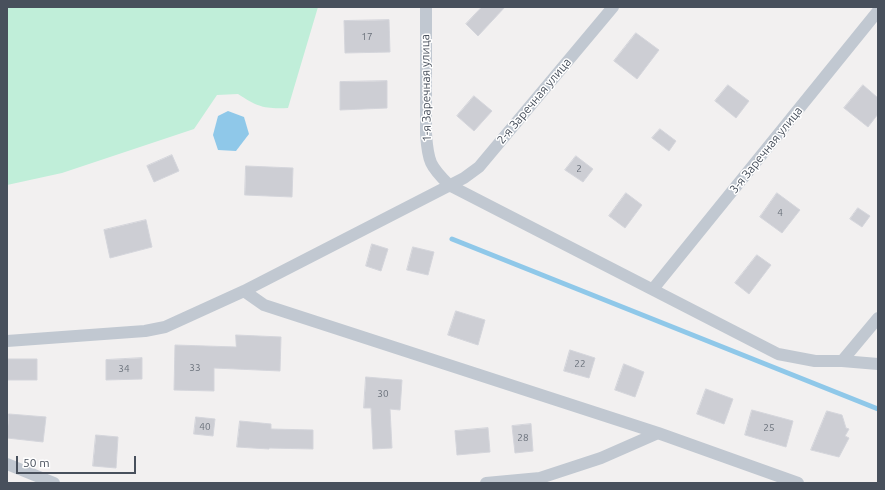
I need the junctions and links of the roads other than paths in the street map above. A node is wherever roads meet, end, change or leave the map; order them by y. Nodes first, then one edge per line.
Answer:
1 (426, 7) edge
2 (612, 7) edge
3 (878, 11) edge
4 (449, 185) junction
5 (653, 289) junction
6 (244, 290) junction
7 (878, 318) edge
8 (7, 341) edge
9 (842, 361) junction
10 (878, 364) edge
11 (658, 433) junction
12 (7, 464) edge
13 (54, 483) edge
14 (486, 483) edge
15 (798, 483) edge

1 - 4 street, 1-я Заречная улица
2 - 4 street, 2-я Заречная улица
3 - 5 street, 3-я Заречная улица
4 - 5 street, 1-я Заречная улица
4 - 6 street, 2-я Заречная улица
5 - 9 street, 1-я Заречная улица
6 - 8 street, 2-я Заречная улица
6 - 11 street
7 - 9 street
9 - 10 street, 1-я Заречная улица
11 - 14 street
11 - 15 street
12 - 13 street

